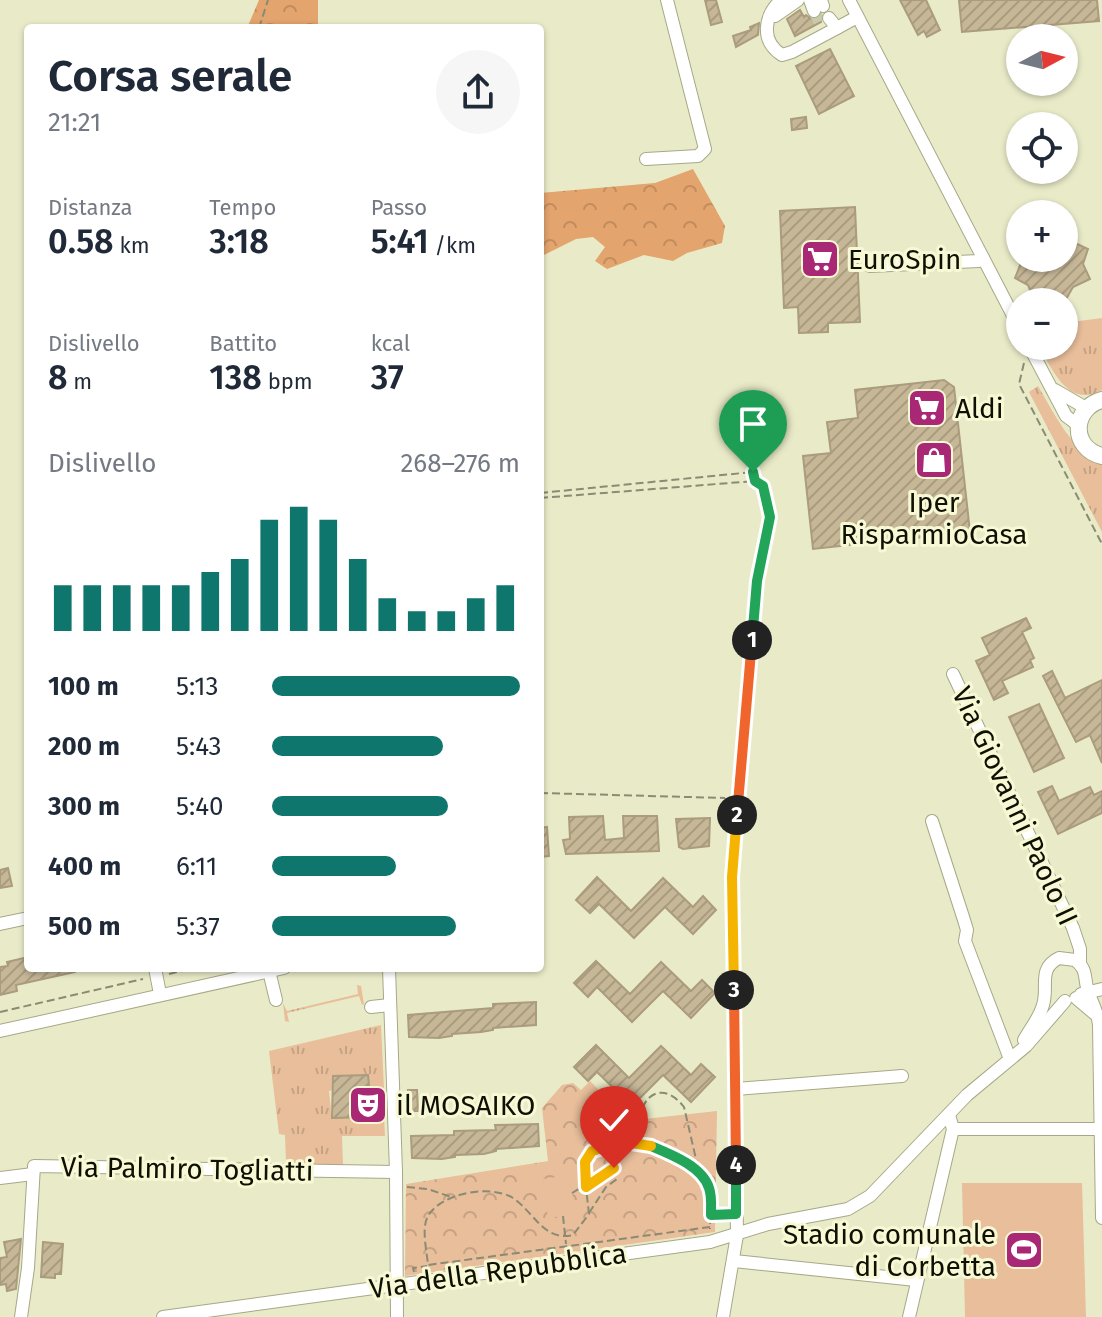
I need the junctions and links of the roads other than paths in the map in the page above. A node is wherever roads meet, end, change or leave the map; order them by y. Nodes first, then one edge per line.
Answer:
1 (667, 0) edge
2 (781, 0) edge
3 (798, 0) edge
4 (849, 0) edge
5 (822, 12) edge
6 (857, 17) junction
7 (804, 46) junction
8 (646, 159) dead end
9 (983, 258) junction
10 (870, 266) dead end
11 (1006, 302) edge
12 (1036, 360) edge
13 (1049, 385) junction
14 (1102, 400) edge
15 (1086, 408) junction
16 (1078, 425) junction
17 (1102, 456) edge
18 (953, 674) dead end
19 (739, 796) road end
20 (932, 821) dead end
21 (24, 919) edge
22 (0, 924) edge
23 (1077, 939) junction
24 (1065, 957) junction
25 (1082, 965) junction
26 (156, 972) edge
27 (264, 972) edge
28 (269, 972) edge
29 (389, 972) edge
30 (1102, 975) edge
31 (1045, 987) junction
32 (1102, 989) edge
33 (160, 994) junction
34 (1079, 994) junction
35 (1102, 998) edge
36 (276, 1000) dead end
37 (390, 1005) junction
38 (371, 1007) dead end
39 (1098, 1015) junction
40 (0, 1031) edge
41 (1014, 1056) junction
42 (902, 1076) dead end
43 (736, 1089) junction
44 (949, 1115) junction
45 (953, 1129) junction
46 (1101, 1129) edge
47 (396, 1172) junction
48 (33, 1174) junction
49 (0, 1178) edge
50 (1102, 1218) edge
51 (737, 1235) junction
52 (734, 1261) junction
53 (916, 1280) junction
54 (396, 1286) junction
55 (184, 1316) edge
56 (21, 1317) edge
57 (163, 1317) edge
58 (397, 1317) edge
59 (723, 1317) edge
60 (909, 1317) edge

1 - 8 street
2 - 7 street
3 - 7 street
4 - 6 street
5 - 6 street
5 - 7 street
6 - 9 street
9 - 10 street
9 - 11 street
12 - 13 street
13 - 15 street
13 - 16 street
14 - 15 main road
15 - 16 main road
16 - 17 main road
18 - 23 street, Via Giovanni Paolo II
19 - 43 street
20 - 41 street
21 - 22 street
23 - 24 street, Via Giovanni Paolo II
23 - 25 street, Via Giovanni Paolo II
24 - 25 street
24 - 31 street
25 - 30 street
25 - 34 street
26 - 33 street
27 - 33 street
28 - 36 street
29 - 37 street
31 - 34 street
31 - 41 street
32 - 34 street
33 - 40 street
34 - 39 street
34 - 41 street, Via della Repubblica
35 - 39 street
37 - 38 street
37 - 47 street
39 - 46 street
41 - 44 street, Via della Repubblica
42 - 43 street
43 - 51 street
44 - 45 street
44 - 51 street, Via della Repubblica
45 - 46 street
45 - 53 street
46 - 50 street
47 - 48 street, Via Palmiro Togliatti
47 - 54 street
48 - 49 street
48 - 56 street, Via Palmiro Togliatti
51 - 52 street
51 - 54 street, Via della Repubblica
52 - 53 street
52 - 59 street
53 - 60 street
54 - 55 street, Via della Repubblica
54 - 58 street
55 - 57 street, Via della Repubblica

